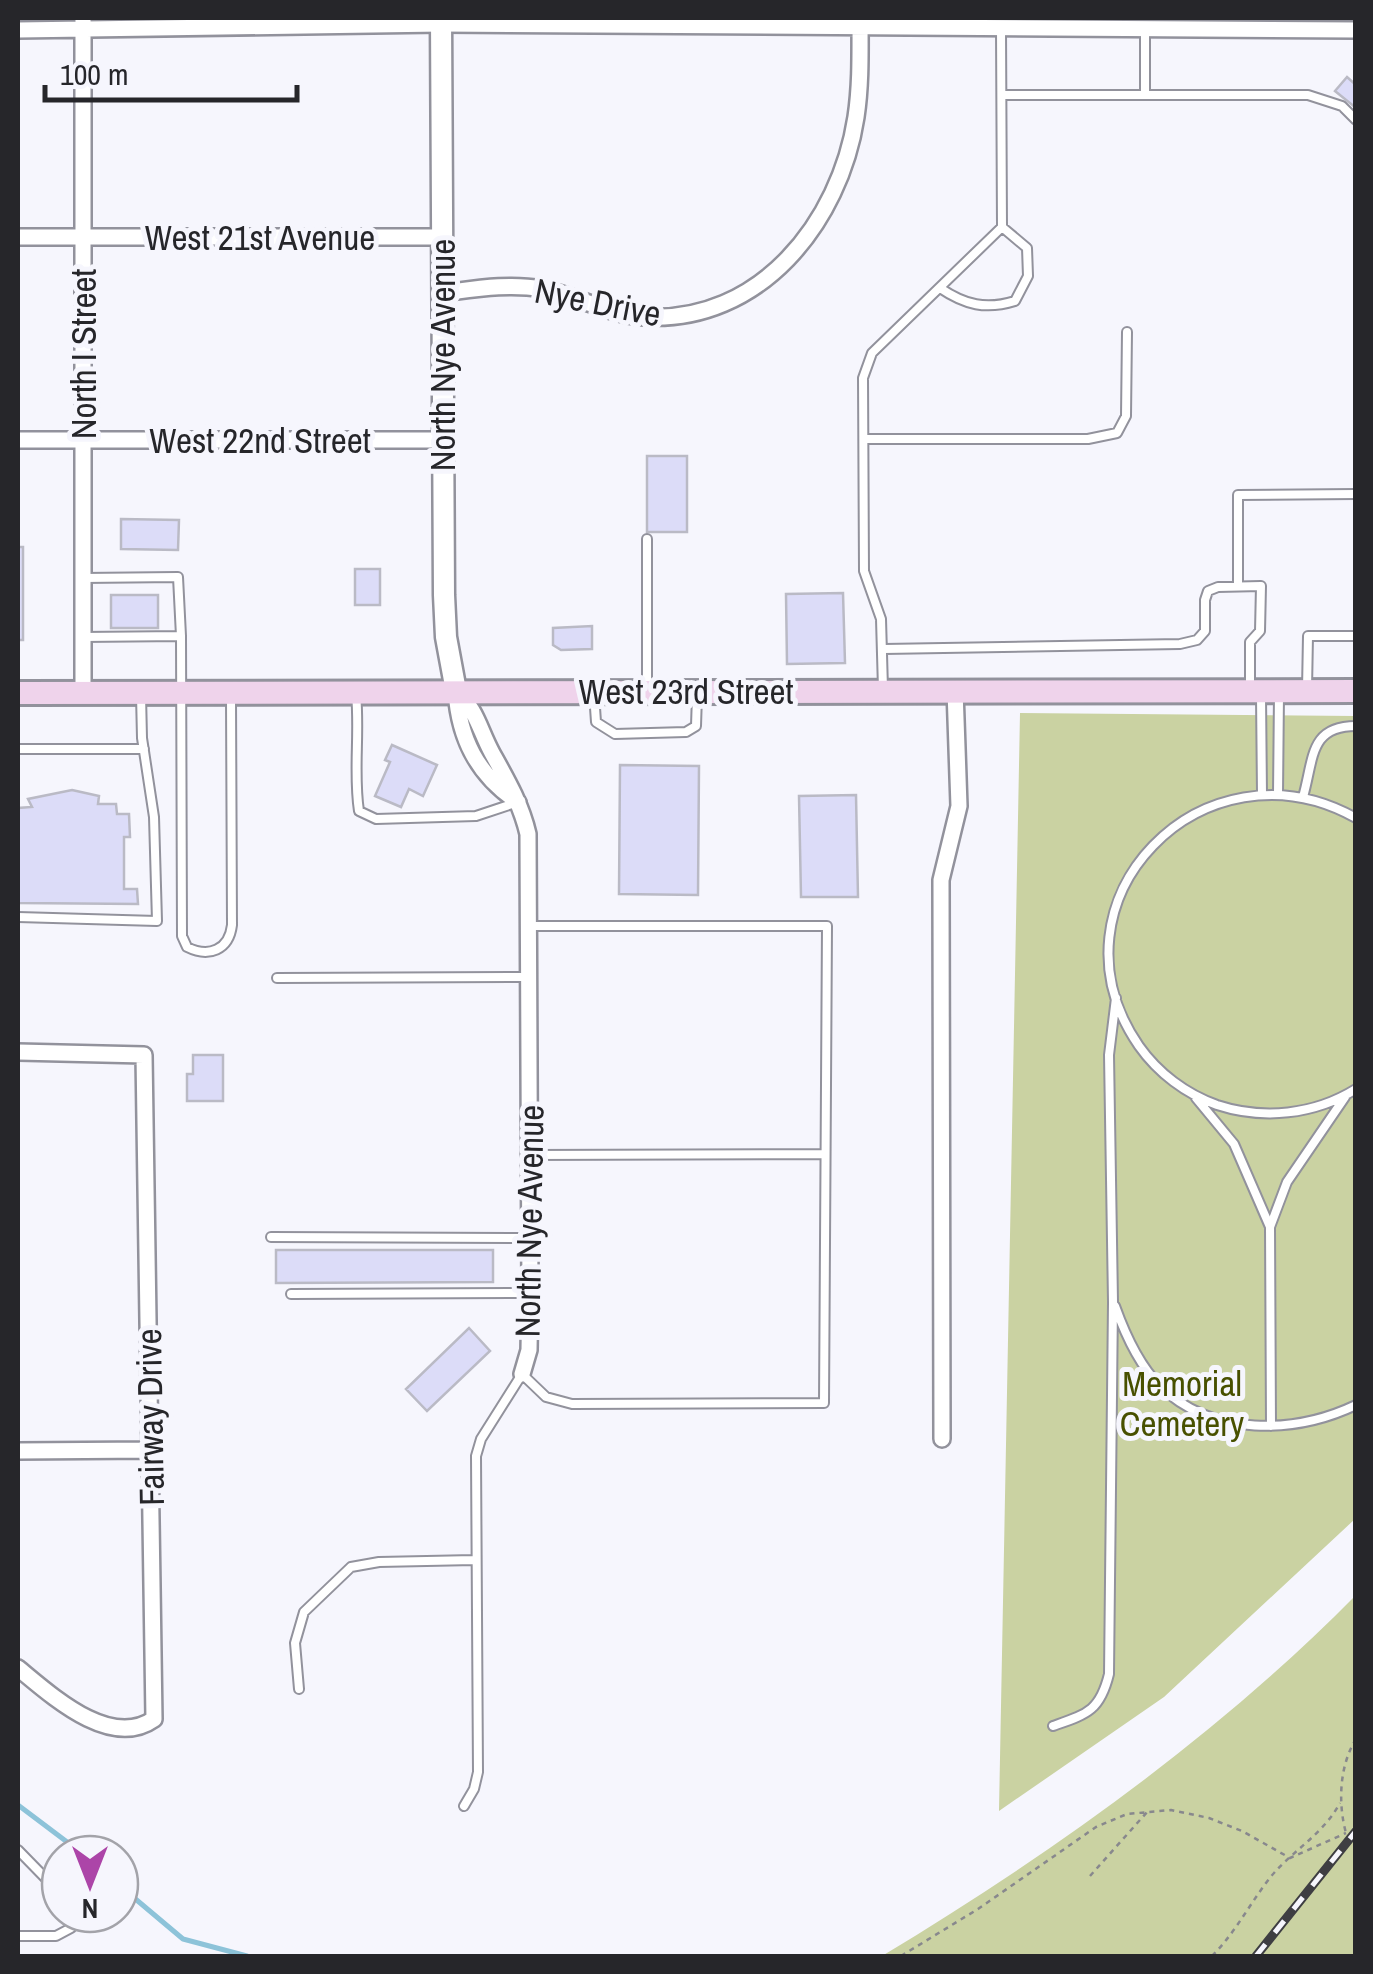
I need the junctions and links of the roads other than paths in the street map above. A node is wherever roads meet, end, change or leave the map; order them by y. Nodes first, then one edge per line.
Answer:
1 (441, 21) edge
2 (860, 23) edge
3 (83, 24) edge
4 (1145, 24) edge
5 (1001, 28) junction
6 (18, 30) edge
7 (1356, 30) edge
8 (1002, 95) junction
9 (1145, 95) junction
10 (1356, 120) edge
11 (1002, 227) junction
12 (82, 237) junction
13 (442, 237) junction
14 (18, 238) edge
15 (940, 288) junction
16 (443, 292) junction
17 (1126, 332) dead end
18 (864, 439) junction
19 (18, 440) edge
20 (84, 440) junction
21 (442, 440) junction
22 (1356, 494) edge
23 (647, 540) dead end
24 (84, 578) junction
25 (1238, 586) junction
26 (83, 636) junction
27 (181, 636) junction
28 (1356, 636) edge
29 (884, 649) junction
30 (141, 690) junction
31 (182, 690) junction
32 (230, 690) junction
33 (955, 690) junction
34 (83, 691) junction
35 (356, 691) junction
36 (456, 691) junction
37 (594, 691) junction
38 (646, 691) junction
39 (697, 691) junction
40 (884, 691) junction
41 (1263, 691) junction
42 (1307, 691) junction
43 (1356, 692) edge
44 (18, 693) edge
45 (1356, 726) edge
46 (18, 749) edge
47 (144, 749) junction
48 (1262, 794) junction
49 (1278, 794) junction
50 (1304, 797) junction
51 (518, 802) junction
52 (1356, 818) edge
53 (18, 917) edge
54 (530, 926) junction
55 (530, 977) junction
56 (278, 978) dead end
57 (1116, 998) junction
58 (18, 1052) edge
59 (1356, 1089) edge
60 (1193, 1094) junction
61 (1346, 1095) junction
62 (825, 1154) junction
63 (531, 1155) junction
64 (1270, 1228) junction
65 (271, 1237) dead end
66 (530, 1238) junction
67 (530, 1293) junction
68 (291, 1294) dead end
69 (1113, 1302) junction
70 (522, 1374) junction
71 (1356, 1404) edge
72 (1271, 1426) junction
73 (942, 1439) dead end
74 (18, 1450) edge
75 (150, 1450) junction
76 (474, 1560) junction
77 (18, 1668) edge
78 (299, 1689) dead end
79 (1053, 1726) dead end
80 (464, 1806) dead end
81 (18, 1850) edge
82 (40, 1873) edge
83 (60, 1934) edge
84 (18, 1936) edge

1 - 2 street
1 - 3 street
1 - 13 street, North Nye Avenue
2 - 5 street
2 - 16 street, Nye Drive
3 - 6 street
3 - 12 street, North I Street
4 - 5 street
4 - 7 street
4 - 9 lane
5 - 8 lane
8 - 9 lane
8 - 11 lane
9 - 10 lane
11 - 15 lane
11 - 15 lane
12 - 13 street, West 21st Avenue
12 - 14 street, West 21st Avenue
12 - 20 street, North I Street
13 - 16 street, North Nye Avenue
15 - 18 lane
16 - 21 street, North Nye Avenue
17 - 18 lane
18 - 29 lane
19 - 20 street, West 22nd Street
20 - 21 street, West 22nd Street
20 - 24 street, North I Street
21 - 36 street, North Nye Avenue
22 - 25 lane
23 - 38 lane
24 - 26 street, North I Street
24 - 27 lane
25 - 29 lane
25 - 41 lane
26 - 27 lane
26 - 34 street, North I Street
27 - 31 lane
28 - 42 lane
29 - 40 lane
30 - 31 main road, West 23rd Street
30 - 34 main road, West 23rd Street
30 - 47 lane
31 - 32 main road, West 23rd Street
31 - 32 lane
32 - 35 main road, West 23rd Street
33 - 40 main road, West 23rd Street
33 - 41 main road, West 23rd Street
33 - 73 street
34 - 44 main road, West 23rd Street
35 - 36 main road, West 23rd Street
35 - 51 lane
36 - 37 main road, West 23rd Street
36 - 51 street, North Nye Avenue
37 - 38 main road, West 23rd Street
37 - 39 lane
38 - 39 main road, West 23rd Street
39 - 40 main road, West 23rd Street
41 - 42 main road, West 23rd Street
41 - 48 lane
41 - 49 lane
42 - 43 main road, West 23rd Street
45 - 50 lane
46 - 47 lane
47 - 53 lane
48 - 49 lane
48 - 57 lane
49 - 50 lane
50 - 52 lane
51 - 54 street, North Nye Avenue
54 - 55 street, North Nye Avenue
54 - 62 lane
55 - 56 lane
55 - 63 street, North Nye Avenue
57 - 60 lane
57 - 69 lane
58 - 75 street, Fairway Drive
59 - 61 lane
60 - 61 lane
60 - 64 lane
61 - 64 lane
62 - 63 lane
62 - 70 lane
63 - 66 street, North Nye Avenue
64 - 72 lane
65 - 66 lane
66 - 67 street, North Nye Avenue
67 - 68 lane
67 - 70 street, North Nye Avenue
69 - 72 lane
69 - 79 lane
70 - 76 lane, North Nye Avenue
71 - 72 lane
74 - 75 street
75 - 77 street, Fairway Drive
76 - 78 lane
76 - 80 lane, North Nye Avenue
81 - 82 lane
83 - 84 lane

